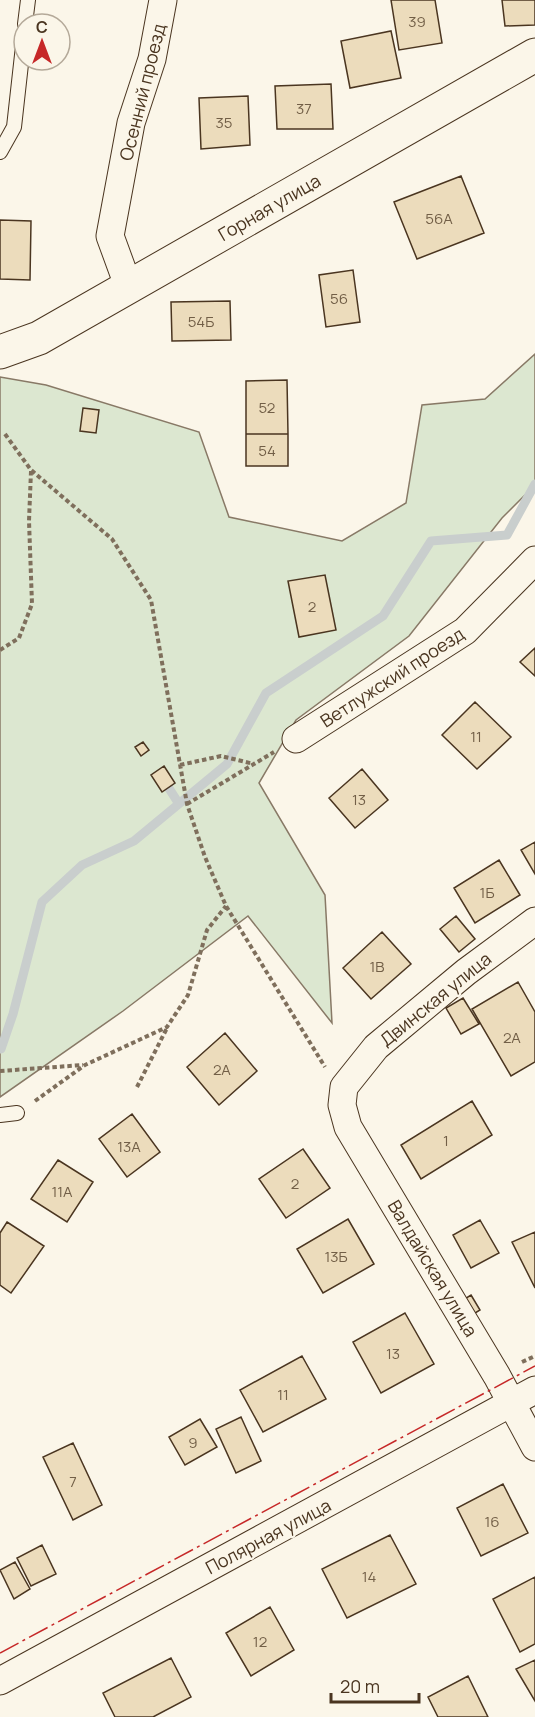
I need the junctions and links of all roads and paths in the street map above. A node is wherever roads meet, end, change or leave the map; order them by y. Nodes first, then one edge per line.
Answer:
1 (163, 0) edge
2 (535, 55) edge
3 (20, 72) edge
4 (0, 123) edge
5 (14, 127) junction
6 (0, 152) edge
7 (129, 288) junction
8 (0, 352) edge
9 (5, 434) dead end
10 (31, 470) junction
11 (535, 560) edge
12 (0, 650) edge
13 (296, 739) joint
14 (254, 764) junction
15 (180, 765) junction
16 (187, 804) junction
17 (226, 906) junction
18 (535, 921) edge
19 (167, 1028) junction
20 (84, 1065) junction
21 (0, 1071) edge
22 (337, 1080) junction
23 (136, 1087) dead end
24 (17, 1113) joint
25 (0, 1115) edge
26 (535, 1390) edge
27 (512, 1403) junction
28 (535, 1447) edge
29 (0, 1681) edge

1 - 7 street, Осенний проезд
2 - 7 main road, Горная улица
3 - 5 lane
4 - 5 lane
5 - 6 lane
7 - 8 main road, Горная улица
9 - 10 path
10 - 12 path
10 - 15 path
11 - 13 street, Ветлужский проезд
13 - 14 path
14 - 15 path
14 - 16 path
15 - 16 path
16 - 17 path
17 - 19 path
17 - 22 path
18 - 22 street, Двинская улица
19 - 20 path
19 - 23 path
20 - 21 path
20 - 24 path
22 - 27 street, Валдайская улица
24 - 25 lane
26 - 27 street, Полярная улица
27 - 28 street, Валдайская улица
27 - 29 street, Полярная улица

